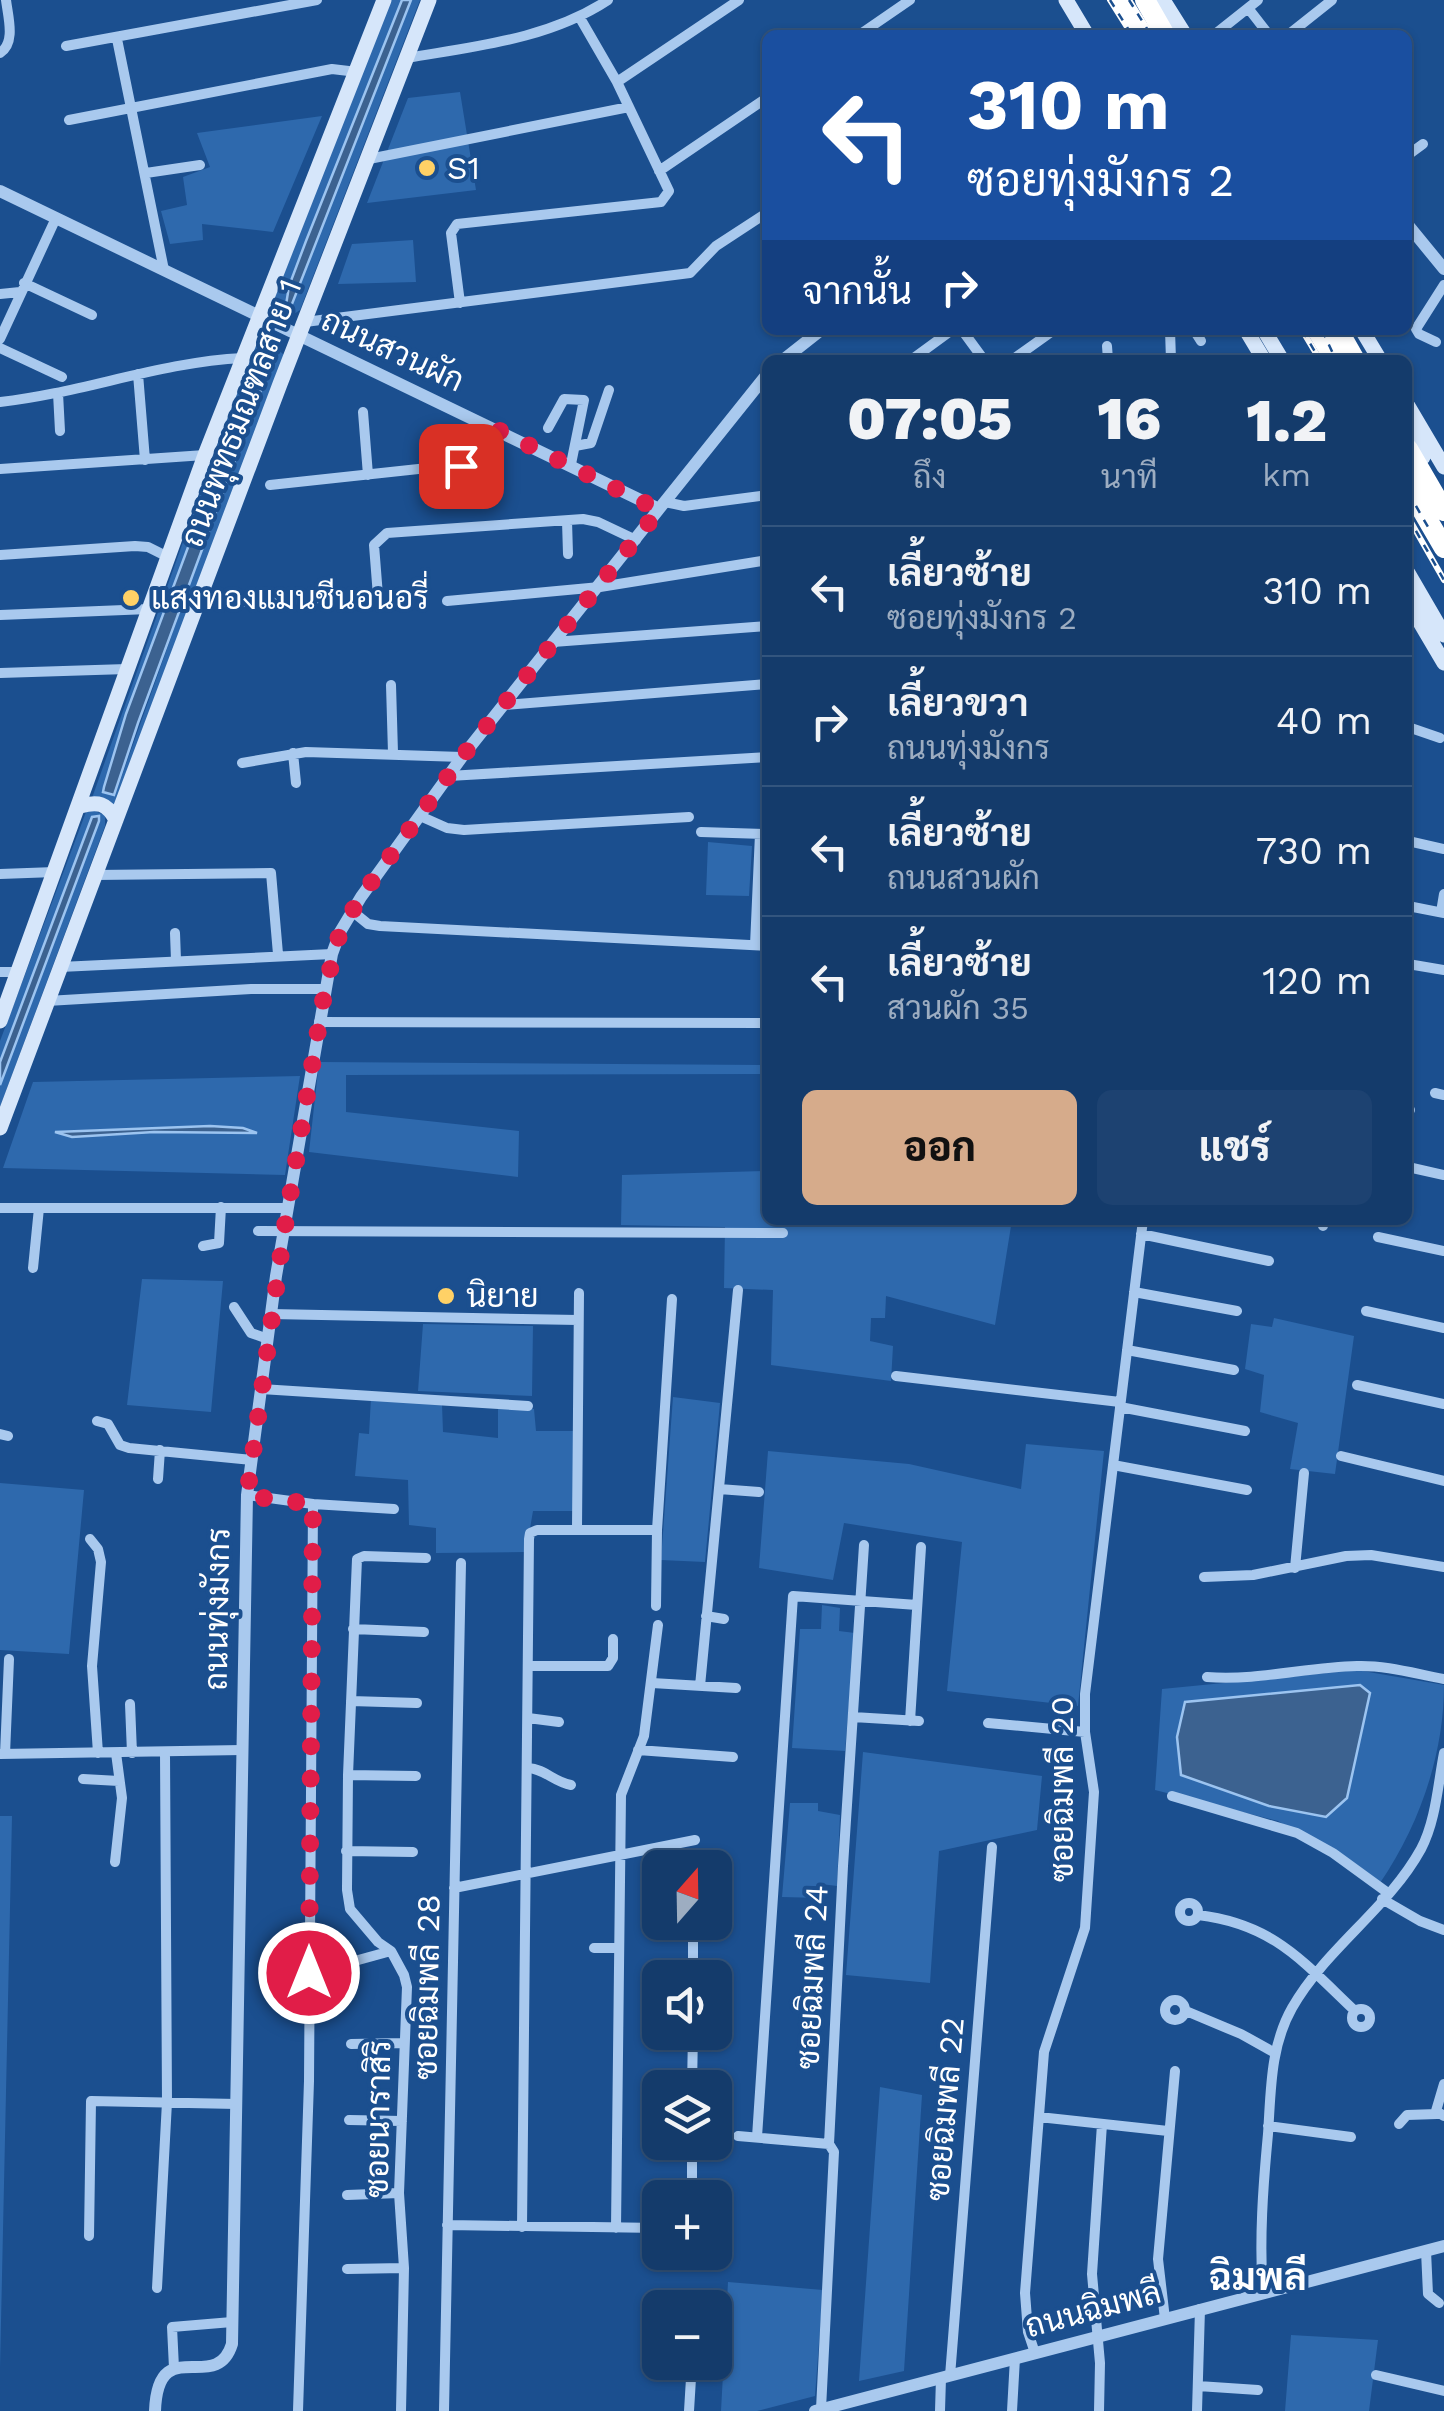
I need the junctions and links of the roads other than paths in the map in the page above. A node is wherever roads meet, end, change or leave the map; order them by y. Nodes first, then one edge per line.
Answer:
1 (6, 0) edge
2 (317, 0) edge
3 (384, 0) edge
4 (429, 0) edge
5 (608, 0) edge
6 (739, 0) edge
7 (910, 0) edge
8 (1066, 0) edge
9 (1120, 0) edge
10 (1145, 0) edge
11 (1163, 0) edge
12 (1258, 0) edge
13 (1322, 0) edge
14 (1332, 0) edge
15 (1248, 8) junction
16 (1318, 12) junction
17 (580, 18) junction
18 (865, 30) edge
19 (1084, 30) edge
20 (1139, 30) edge
21 (1162, 30) edge
22 (1183, 30) edge
23 (1220, 30) edge
24 (1265, 30) edge
25 (1295, 30) edge
26 (117, 38) junction
27 (66, 46) dead end
28 (0, 53) edge
29 (407, 58) junction
30 (356, 72) junction
31 (616, 82) junction
32 (762, 101) edge
33 (133, 106) junction
34 (629, 106) junction
35 (69, 120) dead end
36 (1423, 144) dead end
37 (1412, 152) edge
38 (369, 159) junction
39 (200, 165) dead end
40 (659, 171) junction
41 (146, 173) junction
42 (0, 191) edge
43 (762, 216) edge
44 (56, 218) junction
45 (1412, 230) edge
46 (1444, 269) edge
47 (164, 270) junction
48 (1444, 285) edge
49 (22, 288) junction
50 (0, 294) edge
51 (460, 303) junction
52 (92, 315) dead end
53 (263, 316) junction
54 (298, 329) junction
55 (814, 335) edge
56 (945, 335) edge
57 (1047, 335) edge
58 (1197, 335) edge
59 (0, 339) edge
60 (1201, 341) dead end
61 (1436, 342) dead end
62 (1107, 346) dead end
63 (0, 348) edge
64 (789, 355) edge
65 (918, 355) edge
66 (1019, 355) edge
67 (1108, 355) edge
68 (243, 358) junction
69 (138, 374) junction
70 (62, 377) dead end
71 (762, 381) edge
72 (609, 390) dead end
73 (58, 392) junction
74 (0, 402) edge
75 (363, 412) dead end
76 (1412, 415) edge
77 (490, 426) junction
78 (548, 428) dead end
79 (60, 431) dead end
80 (1412, 436) edge
81 (575, 446) junction
82 (205, 455) junction
83 (1412, 456) edge
84 (145, 460) junction
85 (571, 464) junction
86 (1436, 467) edge
87 (0, 469) edge
88 (368, 475) junction
89 (270, 485) dead end
90 (1412, 493) edge
91 (1444, 493) edge
92 (762, 496) edge
93 (662, 506) junction
94 (1444, 511) edge
95 (566, 520) junction
96 (636, 540) junction
97 (1444, 548) edge
98 (568, 554) dead end
99 (0, 555) edge
100 (168, 557) junction
101 (762, 561) edge
102 (1412, 580) edge
103 (600, 587) junction
104 (446, 601) dead end
105 (197, 604) junction
106 (149, 609) junction
107 (1412, 609) edge
108 (0, 615) edge
109 (762, 626) edge
110 (1444, 636) edge
111 (553, 642) junction
112 (1444, 663) edge
113 (127, 669) junction
114 (0, 674) edge
115 (762, 684) edge
116 (391, 685) dead end
117 (504, 705) junction
118 (1412, 728) edge
119 (1440, 738) dead end
120 (293, 754) junction
121 (393, 754) junction
122 (462, 757) junction
123 (762, 757) edge
124 (242, 763) dead end
125 (449, 776) junction
126 (296, 783) dead end
127 (80, 806) junction
128 (420, 816) junction
129 (689, 817) dead end
130 (116, 820) junction
131 (701, 832) dead end
132 (762, 834) edge
133 (1412, 842) edge
134 (1444, 848) edge
135 (55, 872) junction
136 (0, 874) edge
137 (95, 875) junction
138 (1444, 894) edge
139 (1412, 907) edge
140 (762, 908) edge
141 (352, 910) junction
142 (1442, 912) edge
143 (175, 933) dead end
144 (761, 945) edge
145 (278, 954) junction
146 (332, 954) junction
147 (176, 960) junction
148 (1412, 965) edge
149 (60, 966) junction
150 (1444, 970) edge
151 (0, 972) edge
152 (19, 972) junction
153 (325, 989) junction
154 (47, 1001) junction
155 (4, 1002) edge
156 (0, 1021) edge
157 (319, 1022) junction
158 (762, 1023) edge
159 (0, 1128) edge
160 (1412, 1168) edge
161 (1444, 1175) edge
162 (221, 1207) junction
163 (0, 1208) edge
164 (38, 1208) junction
165 (288, 1208) junction
166 (1142, 1225) edge
167 (258, 1232) dead end
168 (284, 1232) junction
169 (783, 1233) dead end
170 (1141, 1234) junction
171 (1378, 1237) dead end
172 (204, 1246) dead end
173 (1444, 1251) edge
174 (1269, 1261) dead end
175 (33, 1268) dead end
176 (738, 1290) dead end
177 (1134, 1292) junction
178 (579, 1293) dead end
179 (672, 1299) dead end
180 (234, 1307) dead end
181 (1237, 1311) dead end
182 (1366, 1311) dead end
183 (270, 1314) junction
184 (578, 1320) junction
185 (1444, 1328) edge
186 (268, 1339) junction
187 (1127, 1350) junction
188 (1234, 1370) dead end
189 (896, 1376) dead end
190 (1357, 1385) dead end
191 (262, 1389) junction
192 (1444, 1404) edge
193 (1120, 1405) junction
194 (528, 1406) dead end
195 (97, 1421) dead end
196 (1245, 1431) dead end
197 (160, 1450) junction
198 (1341, 1456) dead end
199 (252, 1460) junction
200 (1112, 1466) junction
201 (1304, 1473) dead end
202 (158, 1478) dead end
203 (1444, 1481) edge
204 (719, 1490) junction
205 (1247, 1490) dead end
206 (759, 1492) dead end
207 (247, 1496) junction
208 (313, 1504) junction
209 (394, 1508) dead end
210 (577, 1528) junction
211 (657, 1530) junction
212 (90, 1539) dead end
213 (864, 1545) dead end
214 (920, 1547) dead end
215 (426, 1558) dead end
216 (461, 1564) dead end
217 (1444, 1567) edge
218 (1296, 1568) junction
219 (1204, 1577) dead end
220 (861, 1603) junction
221 (917, 1605) junction
222 (656, 1606) dead end
223 (706, 1616) junction
224 (724, 1618) dead end
225 (658, 1625) dead end
226 (353, 1629) junction
227 (424, 1632) dead end
228 (613, 1639) dead end
229 (9, 1660) dead end
230 (529, 1666) junction
231 (1207, 1677) dead end
232 (1444, 1679) edge
233 (652, 1683) junction
234 (700, 1686) junction
235 (736, 1688) dead end
236 (351, 1701) junction
237 (130, 1704) dead end
238 (417, 1704) dead end
239 (853, 1716) junction
240 (528, 1718) junction
241 (559, 1722) dead end
242 (988, 1723) dead end
243 (1085, 1732) junction
244 (242, 1750) junction
245 (638, 1750) junction
246 (165, 1752) junction
247 (98, 1753) junction
248 (116, 1753) junction
249 (132, 1753) junction
250 (1444, 1753) edge
251 (2, 1754) edge
252 (733, 1757) dead end
253 (528, 1768) junction
254 (348, 1775) junction
255 (416, 1776) dead end
256 (84, 1779) dead end
257 (119, 1781) junction
258 (571, 1786) dead end
259 (1172, 1796) dead end
260 (1429, 1827) junction
261 (1444, 1830) edge
262 (695, 1840) dead end
263 (992, 1848) dead end
264 (346, 1850) junction
265 (413, 1852) dead end
266 (620, 1854) junction
267 (116, 1862) dead end
268 (527, 1873) junction
269 (454, 1888) junction
270 (1385, 1896) junction
271 (1198, 1915) dead end
272 (1444, 1930) edge
273 (594, 1948) dead end
274 (619, 1948) junction
275 (391, 1951) junction
276 (351, 1962) dead end
277 (1315, 1973) junction
278 (1186, 2011) dead end
279 (1355, 2011) dead end
280 (351, 2044) dead end
281 (404, 2044) junction
282 (1275, 2053) junction
283 (1175, 2071) dead end
284 (1444, 2084) edge
285 (167, 2102) junction
286 (237, 2104) junction
287 (1441, 2115) edge
288 (1039, 2118) junction
289 (349, 2120) dead end
290 (402, 2120) junction
291 (1102, 2124) junction
292 (1399, 2124) dead end
293 (1268, 2126) junction
294 (1168, 2131) junction
295 (738, 2136) dead end
296 (757, 2137) junction
297 (1352, 2137) dead end
298 (829, 2144) junction
299 (399, 2193) junction
300 (348, 2195) dead end
301 (447, 2225) junction
302 (522, 2227) junction
303 (616, 2228) junction
304 (642, 2228) edge
305 (89, 2236) dead end
306 (1444, 2246) edge
307 (1426, 2251) junction
308 (404, 2268) junction
309 (347, 2269) dead end
310 (157, 2288) dead end
311 (1263, 2294) junction
312 (1439, 2302) dead end
313 (1200, 2309) junction
314 (1166, 2319) junction
315 (232, 2322) junction
316 (1099, 2336) junction
317 (1035, 2353) junction
318 (1015, 2358) junction
319 (174, 2368) junction
320 (1376, 2375) dead end
321 (945, 2377) junction
322 (691, 2380) edge
323 (1198, 2386) junction
324 (1258, 2390) dead end
325 (1444, 2390) edge
326 (872, 2396) junction
327 (818, 2410) edge
328 (155, 2411) edge
329 (298, 2411) edge
330 (401, 2411) edge
331 (444, 2411) edge
332 (689, 2411) edge
333 (870, 2411) edge
334 (940, 2411) edge
335 (1012, 2411) edge
336 (1099, 2411) edge
337 (1197, 2411) edge

1 - 28 street
2 - 26 street
3 - 30 main road, ถนนพุทธมณฑลสาย 1
4 - 29 main road, ถนนพุทธมณฑลสาย 1
5 - 17 street
6 - 31 street
7 - 18 street
8 - 19 main road
9 - 20 highway
10 - 21 highway
11 - 22 main road
12 - 15 street
13 - 16 street
14 - 16 street
15 - 23 street
15 - 24 street
16 - 25 street
17 - 29 street
17 - 31 street
26 - 27 street
26 - 33 street
29 - 38 main road, ถนนพุทธมณฑลสาย 1
30 - 33 street
30 - 53 main road, ถนนพุทธมณฑลสาย 1
31 - 34 street
32 - 40 street
33 - 35 street
33 - 41 street
34 - 38 street
34 - 40 street
36 - 37 street
38 - 54 main road, ถนนพุทธมณฑลสาย 1
39 - 41 street
40 - 51 street
41 - 47 street
42 - 44 street, ถนนสวนผัก
43 - 51 street
44 - 47 street, ถนนสวนผัก
44 - 49 street
45 - 46 street
47 - 53 street, ถนนสวนผัก
48 - 61 street
49 - 50 street
49 - 52 street
49 - 59 street
51 - 54 street
53 - 54 street, ถนนสวนผัก
53 - 68 main road, ถนนพุทธมณฑลสาย 1
54 - 77 street, ถนนสวนผัก
54 - 105 main road, ถนนพุทธมณฑลสาย 1
55 - 64 street
56 - 65 street
57 - 66 street
58 - 60 street
62 - 67 street
63 - 70 street
68 - 69 street
68 - 82 main road, ถนนพุทธมณฑลสาย 1
69 - 73 street
69 - 84 street
71 - 93 street
72 - 81 street
73 - 74 street
73 - 79 street
75 - 88 street
76 - 86 main road
77 - 85 street, ถนนสวนผัก
77 - 88 street
78 - 81 street
80 - 86 main road
81 - 85 street
82 - 84 street
82 - 100 main road, ถนนพุทธมณฑลสาย 1
83 - 94 highway
84 - 87 street
85 - 93 street, ถนนสวนผัก
86 - 91 main road
88 - 89 street
90 - 97 highway
92 - 93 street
93 - 96 street, ถนนทุ่งมังกร
95 - 96 street
95 - 98 street
95 - 105 street
96 - 103 street, ถนนทุ่งมังกร
99 - 100 street
100 - 106 main road, ถนนพุทธมณฑลสาย 1
101 - 103 street
102 - 110 main road
103 - 104 street
103 - 111 street, ถนนทุ่งมังกร
105 - 130 main road, ถนนพุทธมณฑลสาย 1
106 - 108 street
106 - 113 main road, ถนนพุทธมณฑลสาย 1
107 - 112 main road
109 - 111 street
111 - 117 street, ถนนทุ่งมังกร
113 - 114 street
113 - 127 main road, ถนนพุทธมณฑลสาย 1
115 - 117 street
116 - 121 street
117 - 122 street, ถนนทุ่งมังกร
118 - 119 street
120 - 121 street
120 - 124 street
120 - 126 street
121 - 122 street
122 - 125 street, ถนนทุ่งมังกร
123 - 125 street
125 - 128 street, ถนนทุ่งมังกร
127 - 130 main road
127 - 135 main road, ถนนพุทธมณฑลสาย 1
128 - 129 street
128 - 141 street, ถนนทุ่งมังกร
130 - 137 main road, ถนนพุทธมณฑลสาย 1
131 - 132 street
133 - 134 street
135 - 136 street
135 - 152 main road, ถนนพุทธมณฑลสาย 1
137 - 145 street
137 - 149 main road, ถนนพุทธมณฑลสาย 1
138 - 142 street
139 - 142 street
140 - 144 street
141 - 144 street
141 - 146 street, ถนนทุ่งมังกร
143 - 147 street
145 - 146 street
145 - 147 street
146 - 153 street, ถนนทุ่งมังกร
147 - 149 street
148 - 150 street
149 - 154 main road, ถนนพุทธมณฑลสาย 1
151 - 152 street
152 - 155 main road, ถนนพุทธมณฑลสาย 1
153 - 154 street
153 - 157 street, ถนนทุ่งมังกร
154 - 159 main road, ถนนพุทธมณฑลสาย 1
155 - 156 main road, ถนนพุทธมณฑลสาย 1
157 - 158 street
157 - 165 street, ถนนทุ่งมังกร
160 - 161 street
162 - 164 street
162 - 165 street
162 - 172 street
163 - 164 street
164 - 175 street
165 - 168 street, ถนนทุ่งมังกร
166 - 170 street, ซอยฉิมพลี 20
167 - 168 street
168 - 169 street
168 - 183 street, ถนนทุ่งมังกร
170 - 174 street
170 - 177 street, ซอยฉิมพลี 20
171 - 173 street
176 - 204 street
177 - 181 street
177 - 187 street, ซอยฉิมพลี 20
178 - 184 street
179 - 211 street
180 - 186 street
182 - 185 street
183 - 184 street
183 - 186 street, ถนนทุ่งมังกร
184 - 210 street
186 - 191 street, ถนนทุ่งมังกร
187 - 188 street
187 - 193 street, ซอยฉิมพลี 20
189 - 193 street
190 - 192 street
191 - 194 street
191 - 199 street, ถนนทุ่งมังกร
193 - 196 street
193 - 200 street, ซอยฉิมพลี 20
195 - 197 street
197 - 199 street
197 - 202 street
198 - 203 street
199 - 207 street, ถนนทุ่งมังกร
200 - 205 street
200 - 243 street, ซอยฉิมพลี 20
201 - 218 street
204 - 206 street
204 - 223 street
207 - 208 street
207 - 244 street, ถนนทุ่งมังกร
208 - 209 street
208 - 329 street
210 - 211 street
210 - 230 street
211 - 222 street
212 - 247 street
213 - 220 street, ซอยฉิมพลี 24
214 - 221 street
215 - 226 street, ซอยนาราสิริ
216 - 269 street, ซอยฉิมพลี 28
217 - 218 street
218 - 219 street
220 - 221 street
220 - 239 street, ซอยฉิมพลี 24
220 - 296 street
221 - 239 street
223 - 224 street
223 - 234 street
225 - 233 street
226 - 227 street
226 - 236 street, ซอยนาราสิริ
228 - 230 street
229 - 251 street
230 - 240 street
231 - 232 street
233 - 234 street
233 - 245 street
234 - 235 street
236 - 238 street
236 - 254 street, ซอยนาราสิริ
237 - 249 street
239 - 298 street, ซอยฉิมพลี 24
240 - 241 street
240 - 253 street
242 - 243 street
243 - 288 street, ซอยฉิมพลี 20
244 - 246 street
244 - 286 street, ถนนทุ่งมังกร
245 - 252 street
245 - 266 street
246 - 249 street
246 - 285 street
247 - 248 street
247 - 251 street
248 - 249 street
248 - 257 street
250 - 260 street
253 - 258 street
253 - 268 street
254 - 255 street
254 - 264 street, ซอยนาราสิริ
256 - 257 street
257 - 267 street
259 - 270 street
260 - 261 street
260 - 270 street
262 - 266 street
263 - 321 street, ซอยฉิมพลี 22
264 - 265 street
264 - 275 street, ซอยนาราสิริ
266 - 268 street
266 - 274 street
268 - 269 street
268 - 302 street
269 - 301 street, ซอยฉิมพลี 28
270 - 272 street
270 - 277 street
271 - 277 street
273 - 274 street
274 - 303 street
275 - 276 street
275 - 281 street, ซอยนาราสิริ
277 - 279 street
277 - 282 street
278 - 282 street
280 - 281 street
281 - 290 street, ซอยนาราสิริ
282 - 293 street
283 - 294 street
284 - 287 street
285 - 286 street
285 - 305 street
285 - 310 street
286 - 315 street, ถนนทุ่งมังกร
287 - 292 street
288 - 291 street
288 - 317 street, ซอยฉิมพลี 20
289 - 290 street
290 - 299 street, ซอยนาราสิริ
291 - 294 street
291 - 316 street
293 - 297 street
293 - 311 street
294 - 314 street
295 - 296 street
296 - 298 street
298 - 327 street, ซอยฉิมพลี 24
299 - 300 street
299 - 308 street, ซอยนาราสิริ
301 - 302 street
301 - 331 street, ซอยฉิมพลี 28
302 - 303 street
303 - 304 street
306 - 307 street, ถนนฉิมพลี
307 - 311 street, ถนนฉิมพลี
307 - 312 street
308 - 309 street
308 - 330 street, ซอยนาราสิริ
311 - 313 street, ถนนฉิมพลี
313 - 314 street, ถนนฉิมพลี
313 - 323 street
314 - 316 street, ถนนฉิมพลี
315 - 319 street, ถนนทุ่งมังกร
315 - 319 street
316 - 317 street, ถนนฉิมพลี
316 - 336 street
317 - 318 street, ถนนฉิมพลี
318 - 321 street, ถนนฉิมพลี
318 - 335 street
319 - 328 street
320 - 325 street
321 - 326 street, ถนนฉิมพลี
321 - 334 street, ซอยฉิมพลี 22
322 - 332 street
323 - 324 street
323 - 337 street
326 - 327 street, ถนนฉิมพลี
326 - 333 street

